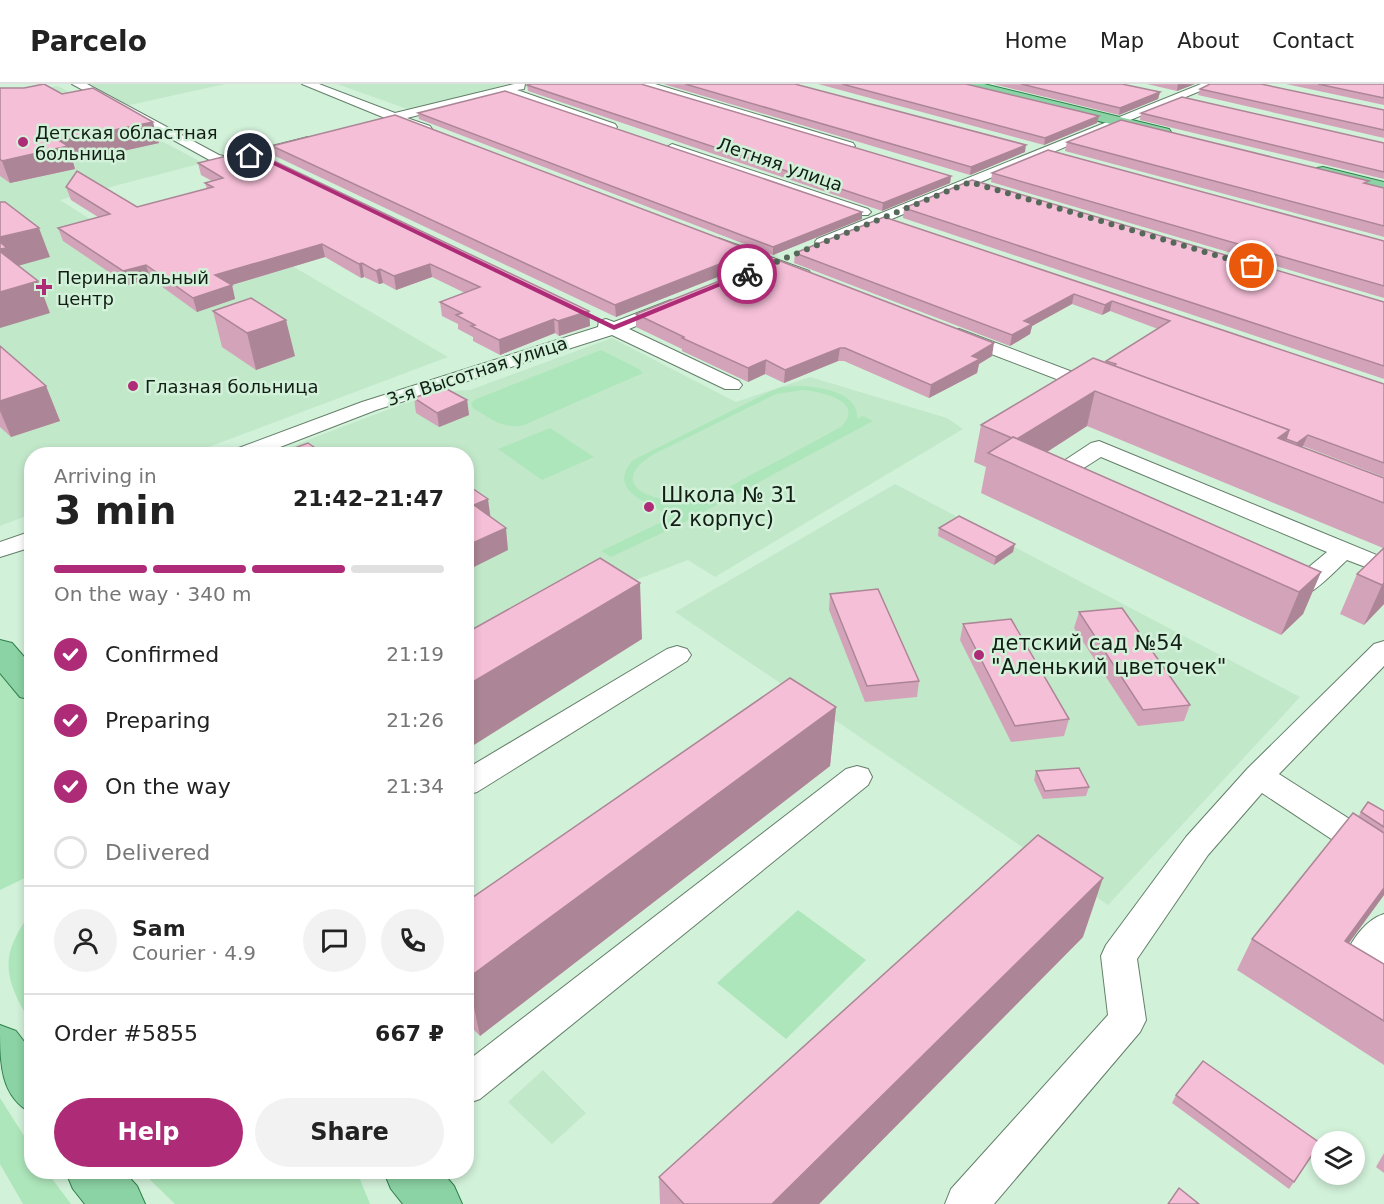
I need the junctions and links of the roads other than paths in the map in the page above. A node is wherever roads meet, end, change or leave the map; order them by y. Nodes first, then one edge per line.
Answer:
1 (78, 84) edge
2 (308, 84) edge
3 (530, 84) edge
4 (642, 84) edge
5 (966, 84) edge
6 (1211, 84) edge
7 (504, 90) junction
8 (1159, 93) edge
9 (1178, 98) junction
10 (1204, 103) edge
11 (395, 118) junction
12 (1118, 121) junction
13 (375, 123) edge
14 (621, 130) edge
15 (439, 135) edge
16 (1180, 137) edge
17 (321, 138) edge
18 (652, 141) edge
19 (1021, 146) edge
20 (862, 150) edge
21 (1044, 152) junction
22 (257, 155) junction
23 (1064, 157) edge
24 (279, 165) edge
25 (1309, 169) edge
26 (949, 176) edge
27 (970, 182) junction
28 (1384, 187) edge
29 (992, 189) edge
30 (882, 218) junction
31 (909, 226) edge
32 (705, 238) edge
33 (813, 246) edge
34 (792, 255) dead end
35 (763, 267) junction
36 (823, 283) edge
37 (689, 297) edge
38 (587, 316) edge
39 (614, 328) junction
40 (948, 331) edge
41 (732, 385) dead end
42 (1115, 394) edge
43 (261, 447) edge
44 (1083, 494) edge
45 (24, 540) edge
46 (0, 550) edge
47 (1344, 550) junction
48 (1384, 567) edge
49 (1275, 581) edge
50 (1384, 650) edge
51 (0, 651) edge
52 (677, 655) dead end
53 (24, 680) edge
54 (1259, 776) junction
55 (857, 777) dead end
56 (474, 779) edge
57 (1384, 856) edge
58 (1384, 928) edge
59 (1384, 970) edge
60 (0, 1046) edge
61 (24, 1080) edge
62 (474, 1080) edge
63 (97, 1179) edge
64 (416, 1179) edge
65 (119, 1204) edge
66 (436, 1204) edge
67 (966, 1204) edge

1 - 22 street
2 - 11 street
3 - 7 street
4 - 20 street
5 - 12 main road
6 - 9 street
7 - 11 street
7 - 14 street
8 - 9 street
9 - 10 street
9 - 12 street
11 - 13 street
11 - 15 street
12 - 16 main road
12 - 21 street
17 - 22 street
18 - 30 street, Летняя улица
19 - 21 street
21 - 23 street
21 - 27 street
22 - 24 street
25 - 28 main road
26 - 27 street
27 - 29 street
27 - 30 street
30 - 31 street, Летняя улица
30 - 33 street
32 - 35 street
34 - 35 street
35 - 36 street
37 - 39 street, 3-я Высотная улица
38 - 39 street
39 - 41 street
39 - 43 street, 3-я Высотная улица
40 - 42 street
44 - 47 street
45 - 46 street
47 - 48 street
47 - 49 street
50 - 54 street
51 - 53 main road
52 - 56 street
54 - 57 street
54 - 67 street
55 - 62 street
58 - 59 street
60 - 61 main road
63 - 65 main road
64 - 66 main road

